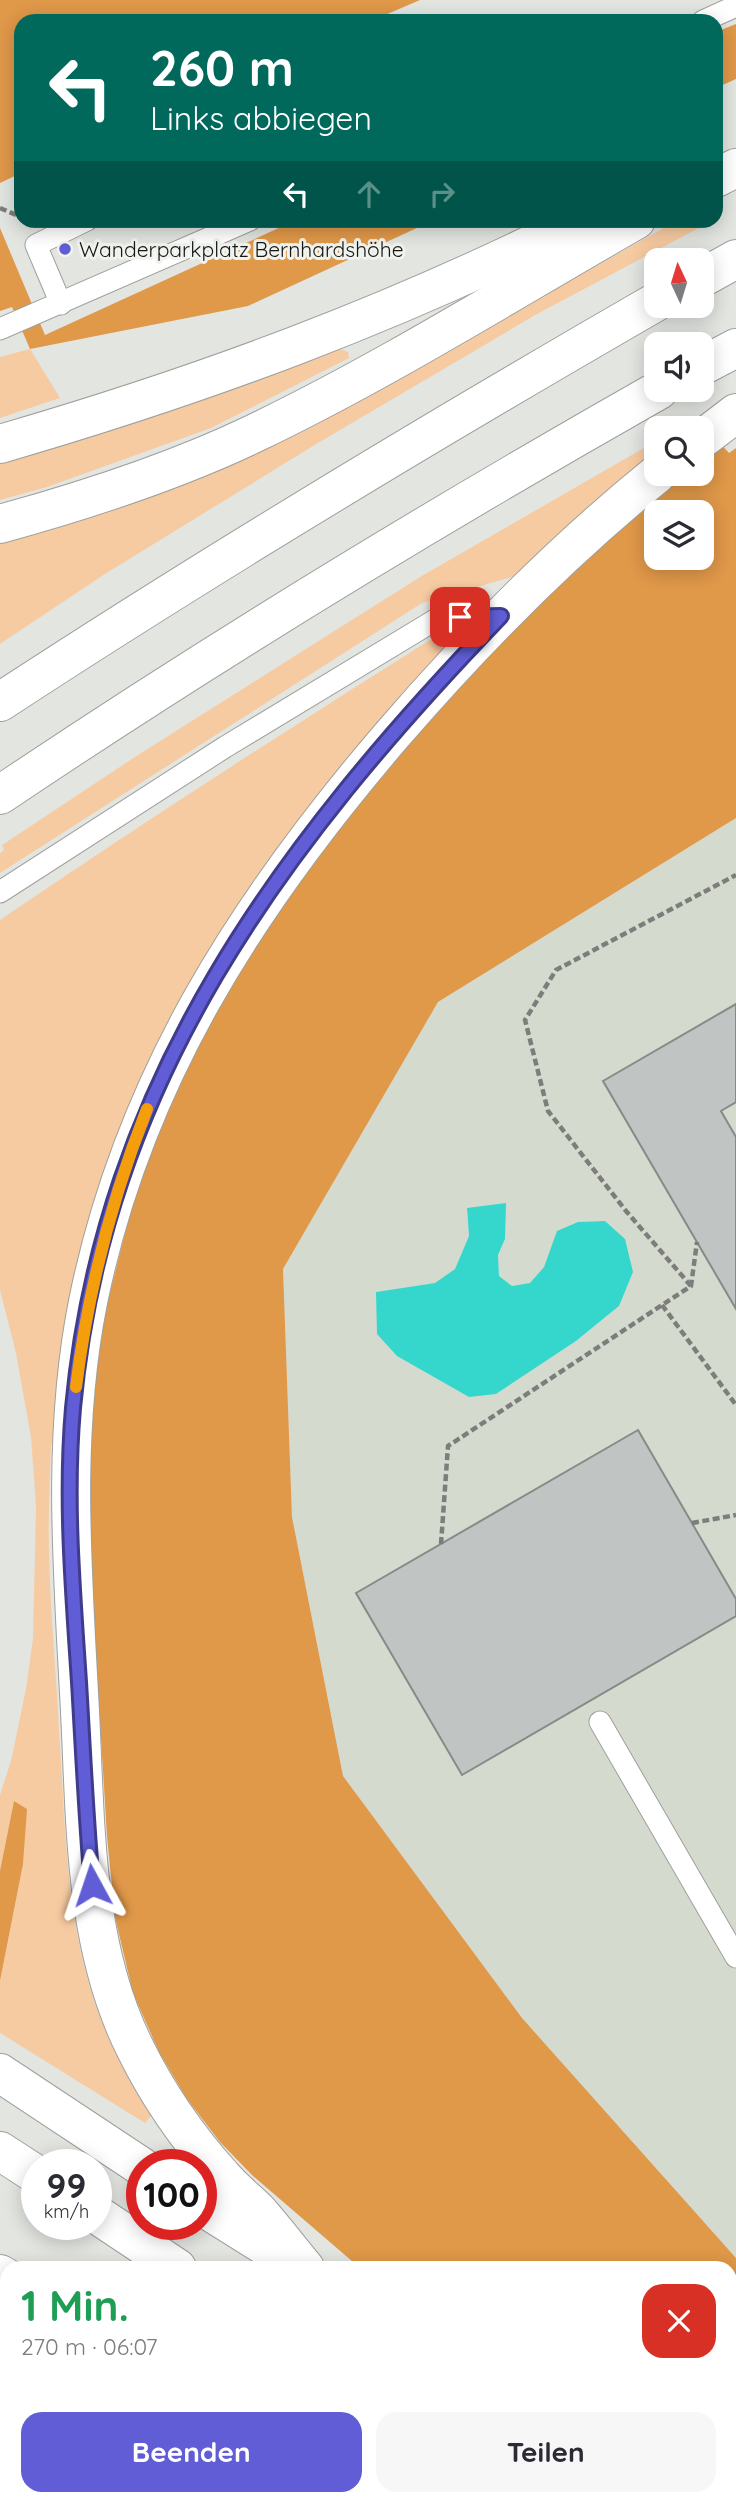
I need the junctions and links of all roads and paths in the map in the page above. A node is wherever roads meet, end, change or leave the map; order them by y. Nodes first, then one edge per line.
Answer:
1 (736, 6) edge
2 (718, 14) edge
3 (71, 228) edge
4 (232, 228) edge
5 (565, 228) edge
6 (622, 228) edge
7 (736, 260) edge
8 (714, 272) edge
9 (61, 304) junction
10 (644, 309) edge
11 (0, 329) edge
12 (736, 348) edge
13 (714, 360) edge
14 (644, 399) edge
15 (736, 413) edge
16 (714, 430) edge
17 (0, 444) edge
18 (644, 485) edge
19 (0, 524) edge
20 (501, 616) junction
21 (0, 702) edge
22 (0, 794) edge
23 (736, 875) edge
24 (0, 892) edge
25 (697, 1242) dead end
26 (691, 1286) junction
27 (662, 1305) junction
28 (736, 1405) edge
29 (736, 1515) edge
30 (692, 1523) dead end
31 (441, 1544) dead end
32 (600, 1722) dead end
33 (736, 1957) edge
34 (0, 2073) edge
35 (0, 2151) edge
36 (126, 2156) edge
37 (21, 2165) edge
38 (217, 2216) edge
39 (112, 2225) edge
40 (166, 2261) edge
41 (291, 2261) edge
42 (296, 2261) edge

1 - 2 lane
3 - 9 lane
4 - 9 lane
5 - 17 highway
6 - 19 highway
7 - 8 highway
9 - 11 lane
10 - 21 highway
12 - 13 highway
14 - 22 highway
15 - 16 highway
18 - 20 highway
20 - 24 lane
20 - 42 highway
23 - 26 path
25 - 26 path
26 - 27 path
27 - 28 path
27 - 31 path
29 - 30 path
32 - 33 lane
34 - 36 highway
35 - 37 highway
38 - 41 highway
39 - 40 highway

